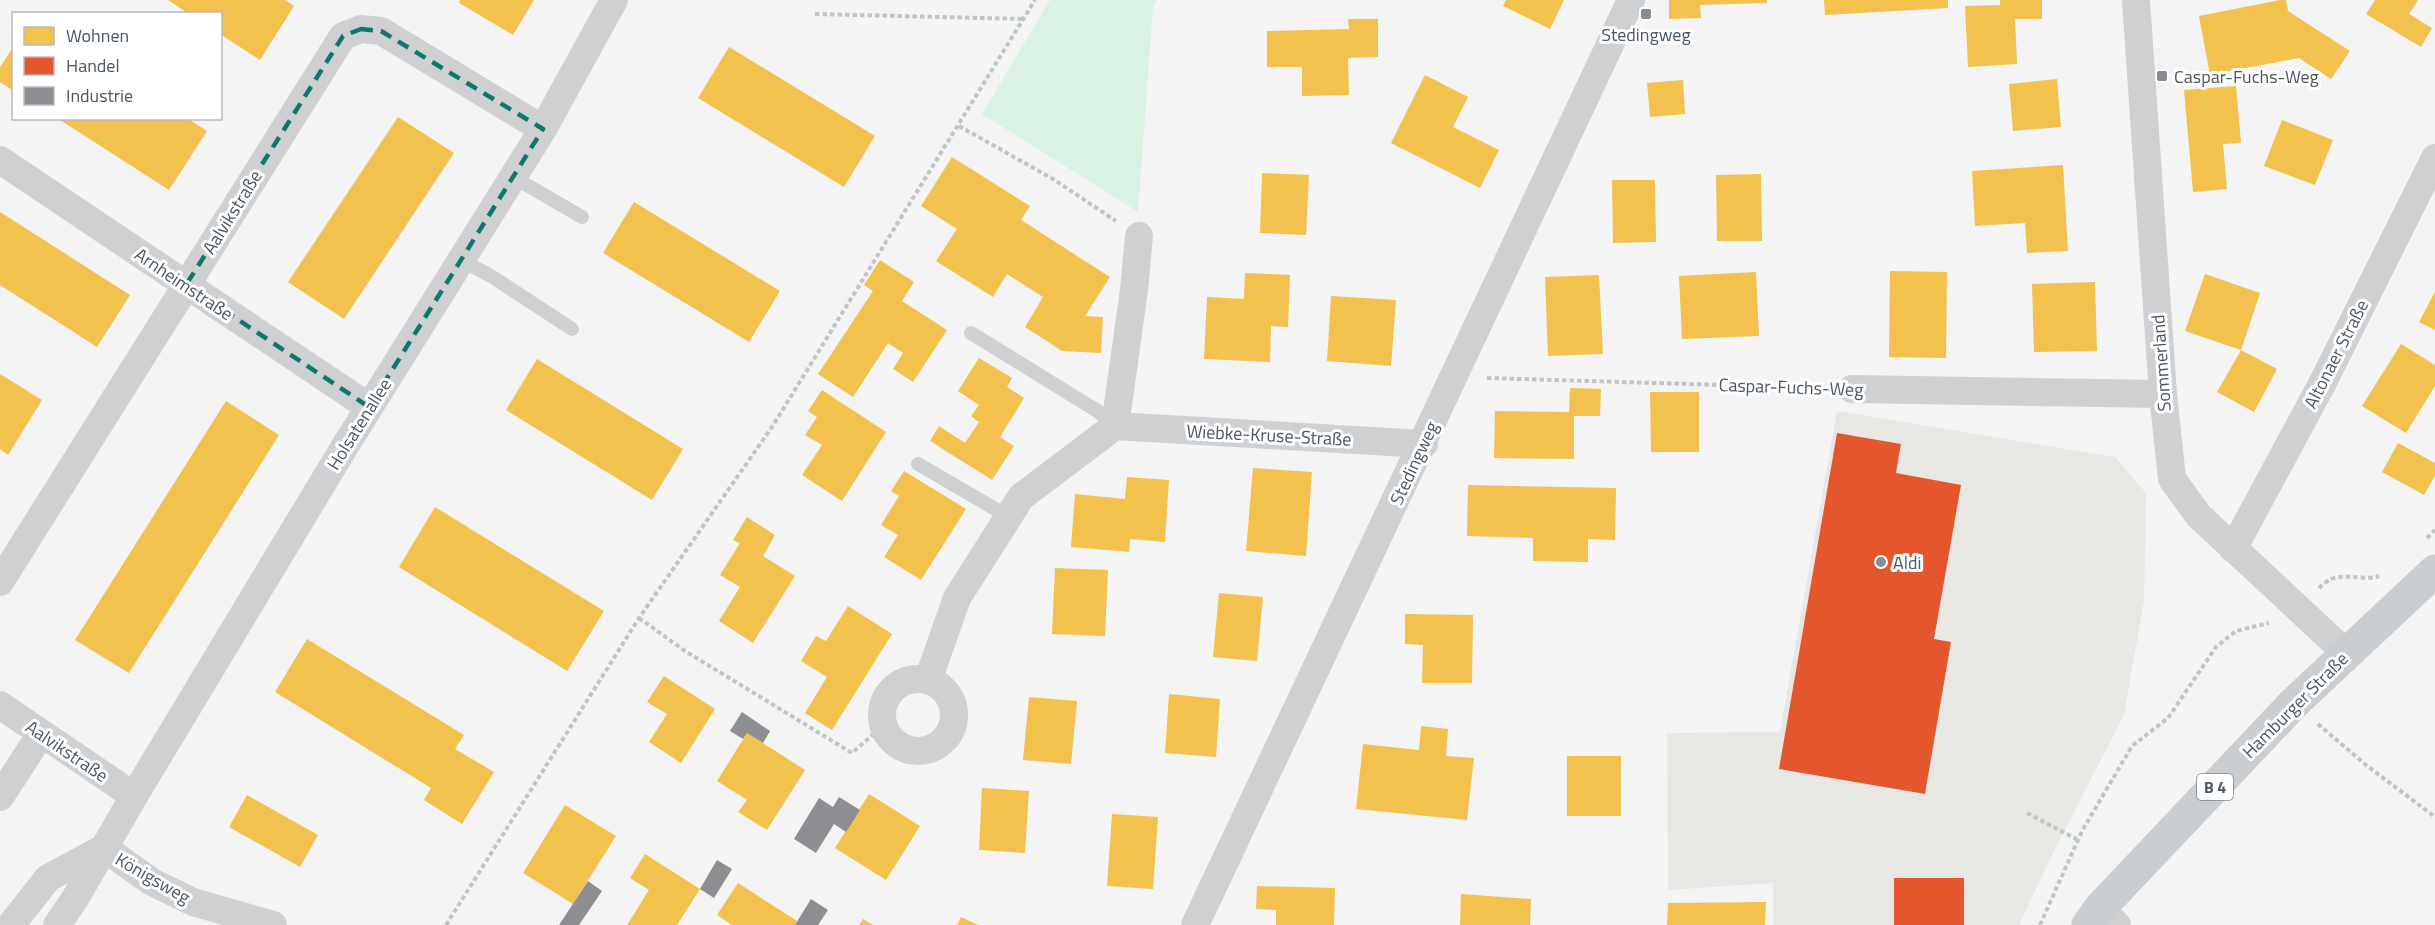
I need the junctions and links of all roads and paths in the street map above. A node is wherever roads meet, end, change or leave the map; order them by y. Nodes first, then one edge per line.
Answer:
1 (614, 0) edge
2 (1035, 0) edge
3 (1631, 0) edge
4 (2136, 0) edge
5 (815, 14) dead end
6 (1023, 20) junction
7 (959, 126) junction
8 (543, 129) junction
9 (2435, 158) edge
10 (0, 160) edge
11 (513, 177) junction
12 (582, 217) dead end
13 (1139, 236) joint
14 (461, 260) junction
15 (186, 285) junction
16 (572, 328) dead end
17 (971, 333) dead end
18 (1455, 376) junction
19 (1852, 389) joint
20 (2163, 394) junction
21 (369, 407) junction
22 (1115, 426) junction
23 (1424, 444) junction
24 (918, 464) dead end
25 (1009, 517) junction
26 (2435, 530) edge
27 (2426, 538) dead end
28 (2234, 549) junction
29 (2435, 571) edge
30 (2380, 575) dead end
31 (0, 582) edge
32 (2294, 605) junction
33 (639, 618) junction
34 (2346, 653) junction
35 (928, 680) junction
36 (2294, 703) junction
37 (0, 705) edge
38 (884, 725) junction
39 (41, 734) junction
40 (134, 795) junction
41 (0, 797) edge
42 (2027, 813) dead end
43 (2435, 817) edge
44 (2078, 840) junction
45 (104, 848) junction
46 (2102, 919) edge
47 (11, 925) edge
48 (57, 925) edge
49 (273, 925) edge
50 (446, 925) edge
51 (1195, 925) edge
52 (2040, 925) edge

1 - 8 street, Holsatenallee
2 - 6 path
3 - 18 street, Stedingweg
4 - 20 street, Sommerland
5 - 6 path
6 - 7 path
7 - 13 path
7 - 33 path
8 - 11 street, Holsatenallee
8 - 15 street, Aalvikstraße
9 - 28 street, Altonaer Straße
10 - 15 street, Arnheimstraße
11 - 12 lane
11 - 14 street, Holsatenallee
13 - 22 street
14 - 16 lane
14 - 21 street, Holsatenallee
15 - 21 street, Arnheimstraße
15 - 31 street, Aalvikstraße
17 - 22 lane
18 - 19 path, Caspar-Fuchs-Weg
18 - 23 street, Stedingweg
19 - 20 street, Caspar-Fuchs-Weg
20 - 28 street, Sommerland
21 - 40 street, Holsatenallee
22 - 23 street, Wiebke-Kruse-Straße
22 - 25 street
23 - 51 street, Stedingweg
24 - 25 lane
25 - 35 street
26 - 27 path
28 - 32 street, Sommerland
29 - 34 main road, Hamburger Straße / B 4
30 - 32 path
32 - 34 street, Sommerland
32 - 44 path
33 - 38 path
33 - 50 path
34 - 36 main road, Hamburger Straße / B 4
35 - 38 street
35 - 38 street
36 - 43 path
36 - 46 main road, Hamburger Straße / B 4
37 - 39 street, Aalvikstraße
39 - 40 street, Aalvikstraße
39 - 41 street
40 - 45 street, Holsatenallee
42 - 44 path
44 - 52 path
45 - 47 street
45 - 48 street, Holsatenallee
45 - 49 street, Königsweg

